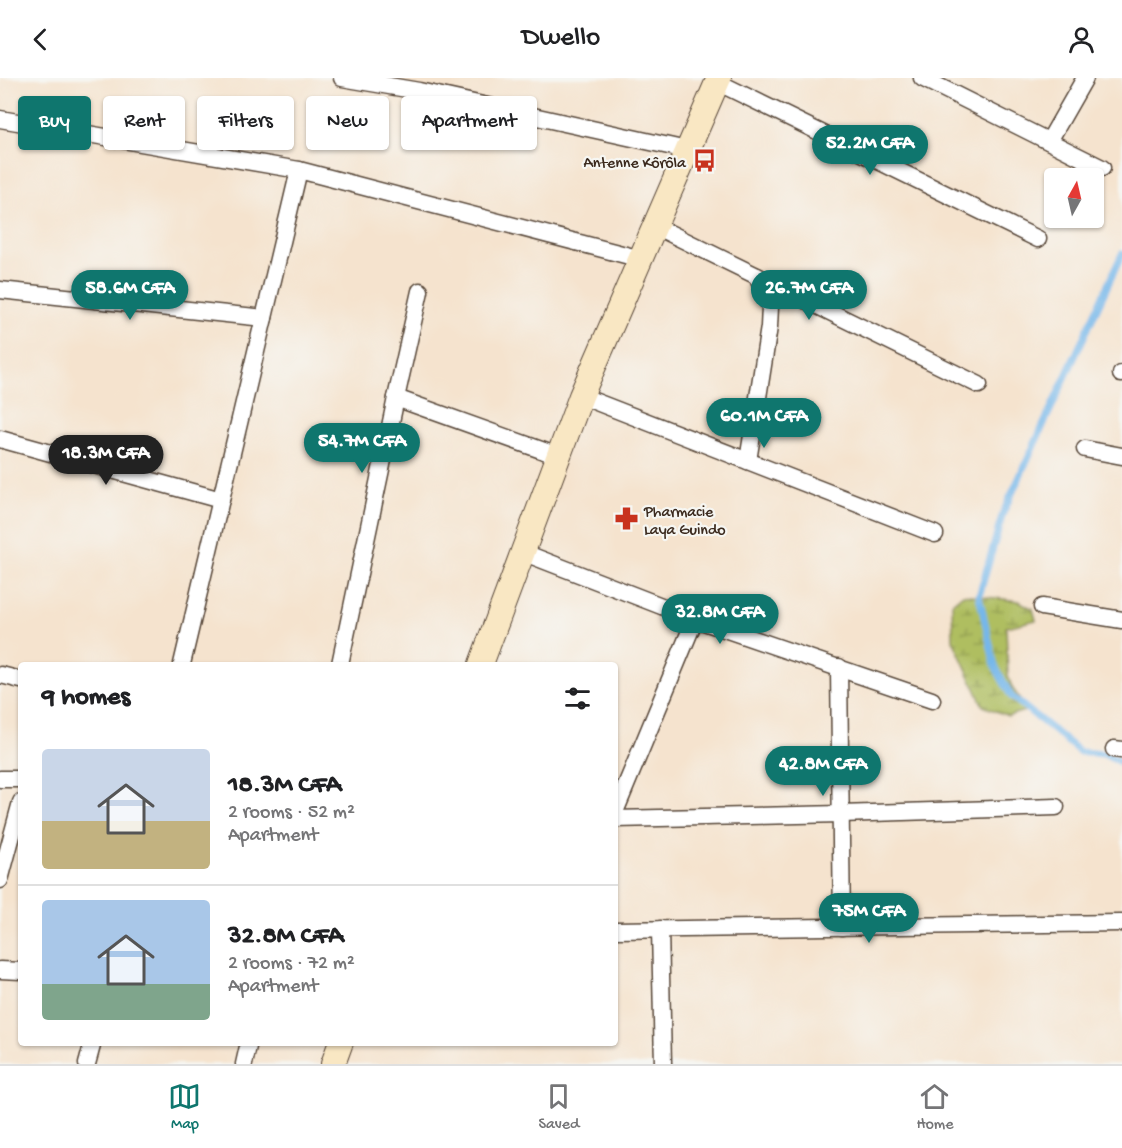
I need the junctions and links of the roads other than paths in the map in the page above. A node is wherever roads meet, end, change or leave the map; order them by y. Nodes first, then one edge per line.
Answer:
1 (342, 78) edge
2 (922, 78) edge
3 (1085, 78) edge
4 (718, 80) edge
5 (420, 85) edge
6 (0, 119) edge
7 (1050, 141) junction
8 (687, 150) junction
9 (1102, 168) dead end
10 (299, 170) junction
11 (655, 226) junction
12 (1038, 239) dead end
13 (641, 259) junction
14 (757, 276) junction
15 (0, 290) edge
16 (420, 291) dead end
17 (264, 318) junction
18 (979, 384) dead end
19 (580, 396) junction
20 (396, 398) junction
21 (0, 438) edge
22 (1084, 449) dead end
23 (558, 456) junction
24 (1122, 456) edge
25 (748, 461) junction
26 (221, 500) junction
27 (935, 534) dead end
28 (522, 552) junction
29 (1042, 607) dead end
30 (695, 619) junction
31 (1122, 620) edge
32 (182, 662) edge
33 (340, 662) edge
34 (482, 662) edge
35 (839, 667) junction
36 (1, 675) edge
37 (18, 679) edge
38 (932, 700) dead end
39 (0, 779) edge
40 (18, 779) edge
41 (618, 805) edge
42 (1056, 807) dead end
43 (18, 813) edge
44 (841, 814) junction
45 (618, 819) edge
46 (0, 880) edge
47 (1122, 923) edge
48 (843, 927) junction
49 (660, 929) junction
50 (618, 930) edge
51 (0, 970) edge
52 (18, 971) edge
53 (92, 1046) edge
54 (248, 1046) edge
55 (340, 1046) edge
56 (87, 1064) edge
57 (244, 1064) edge
58 (333, 1064) edge
59 (663, 1064) edge

1 - 5 street
2 - 7 street
3 - 7 street
4 - 8 main road
4 - 12 street
5 - 8 street
6 - 10 street
7 - 9 street
8 - 11 main road
10 - 13 street
10 - 17 street
11 - 13 main road
11 - 14 street
13 - 19 main road
14 - 18 street
14 - 25 street
15 - 17 street
16 - 20 street
17 - 26 street
19 - 23 main road
19 - 25 street
20 - 23 street
20 - 33 street
21 - 26 street
22 - 24 street
23 - 28 main road
25 - 27 street
26 - 32 street
28 - 30 street
28 - 34 main road
29 - 31 street
30 - 35 street
30 - 41 street
35 - 38 street
35 - 44 street
36 - 37 street
39 - 40 street
42 - 44 street
43 - 46 street
44 - 45 street
44 - 48 street
47 - 48 street
48 - 49 street
49 - 50 street
49 - 59 street
51 - 52 street
53 - 56 street
54 - 57 street
55 - 58 main road

